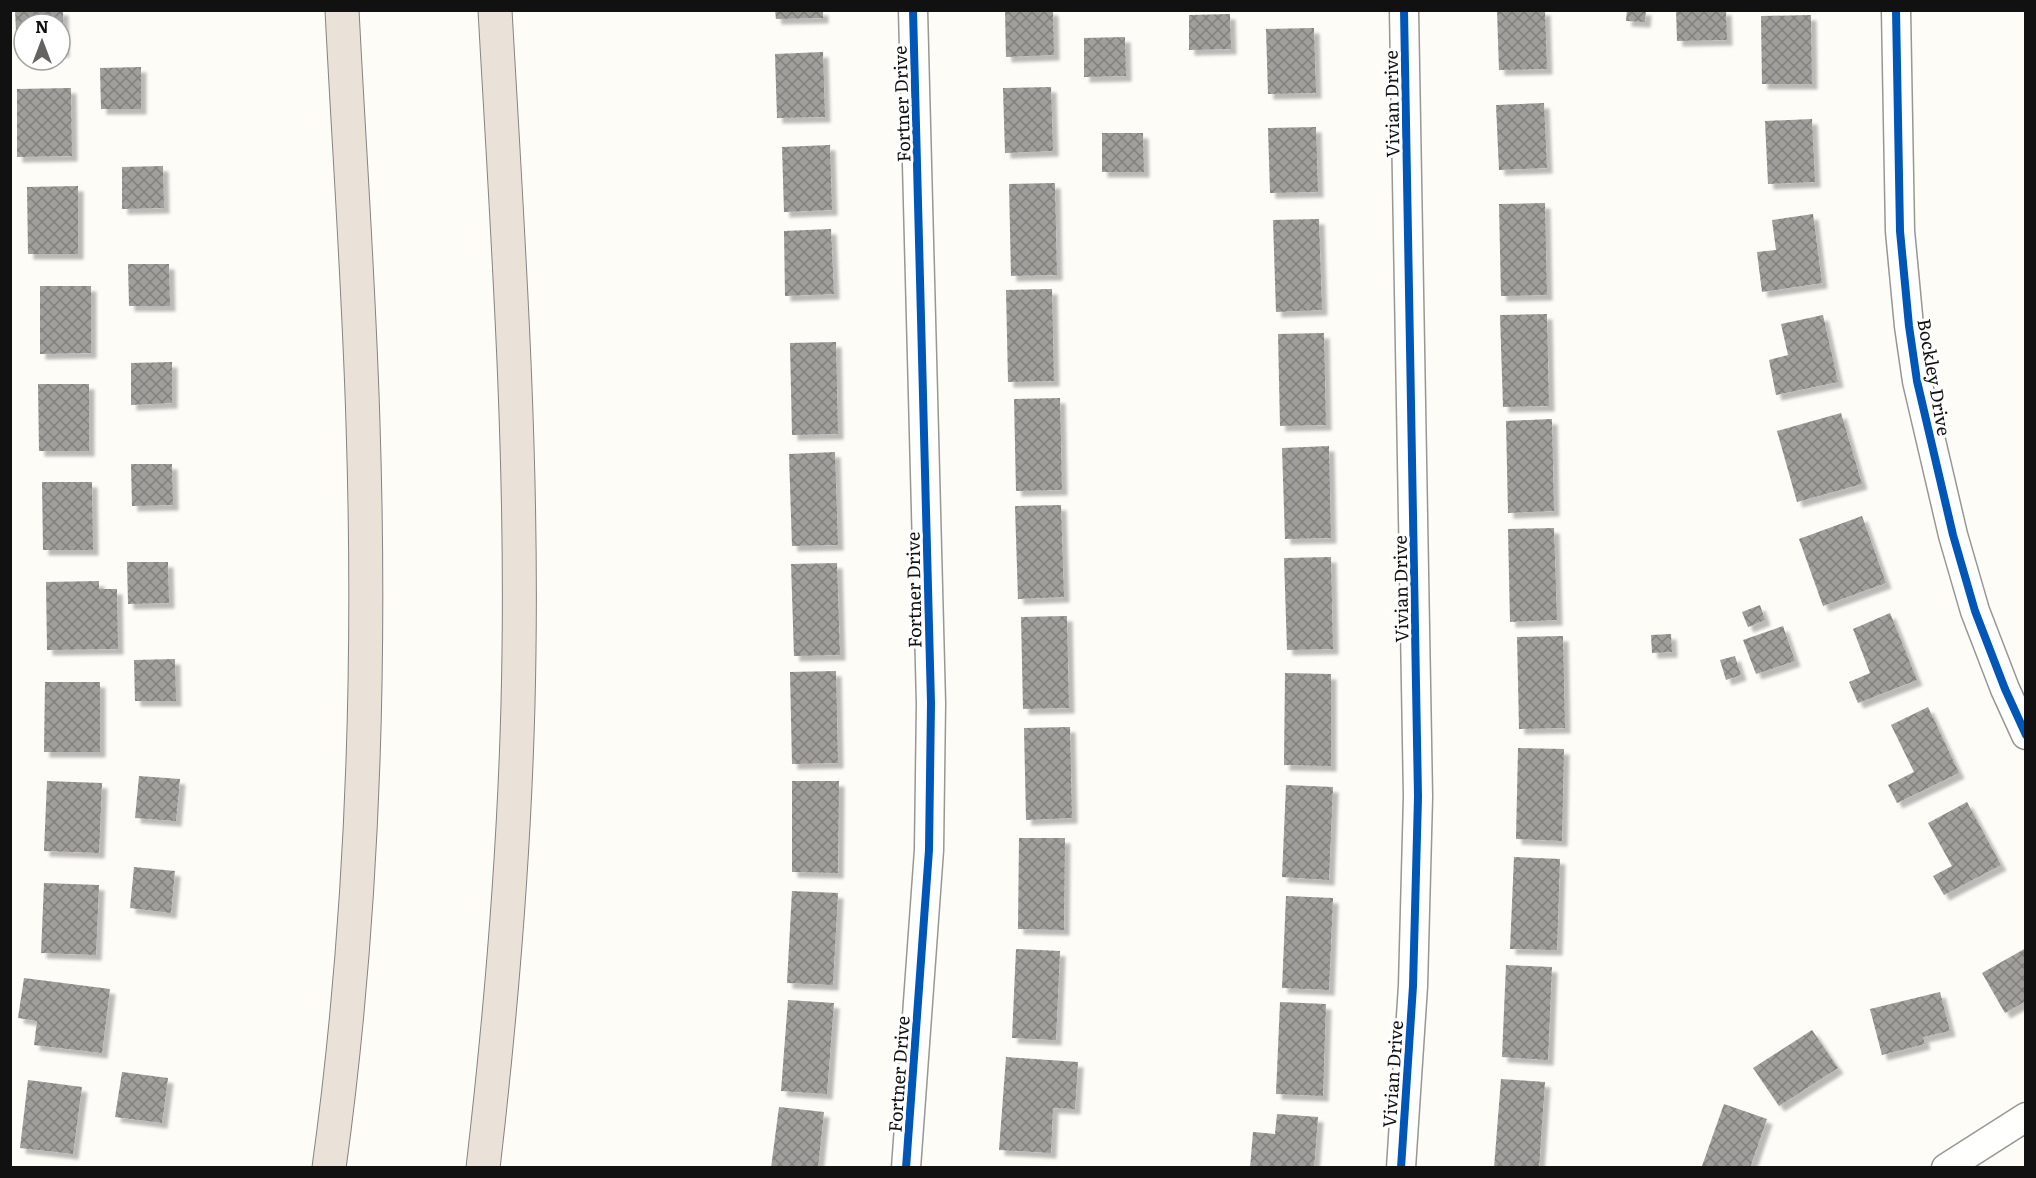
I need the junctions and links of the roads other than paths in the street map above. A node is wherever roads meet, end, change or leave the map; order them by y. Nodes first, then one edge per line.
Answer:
1 (342, 10) edge
2 (495, 10) edge
3 (913, 10) edge
4 (1404, 10) edge
5 (1896, 10) edge
6 (2025, 735) edge
7 (2025, 1117) edge
8 (329, 1167) edge
9 (483, 1167) edge
10 (906, 1167) edge
11 (1401, 1167) edge
12 (1946, 1167) edge

1 - 8 highway
2 - 9 highway
3 - 10 street, Fortner Drive
4 - 11 street, Vivian Drive
5 - 6 street, Bockley Drive
7 - 12 street

